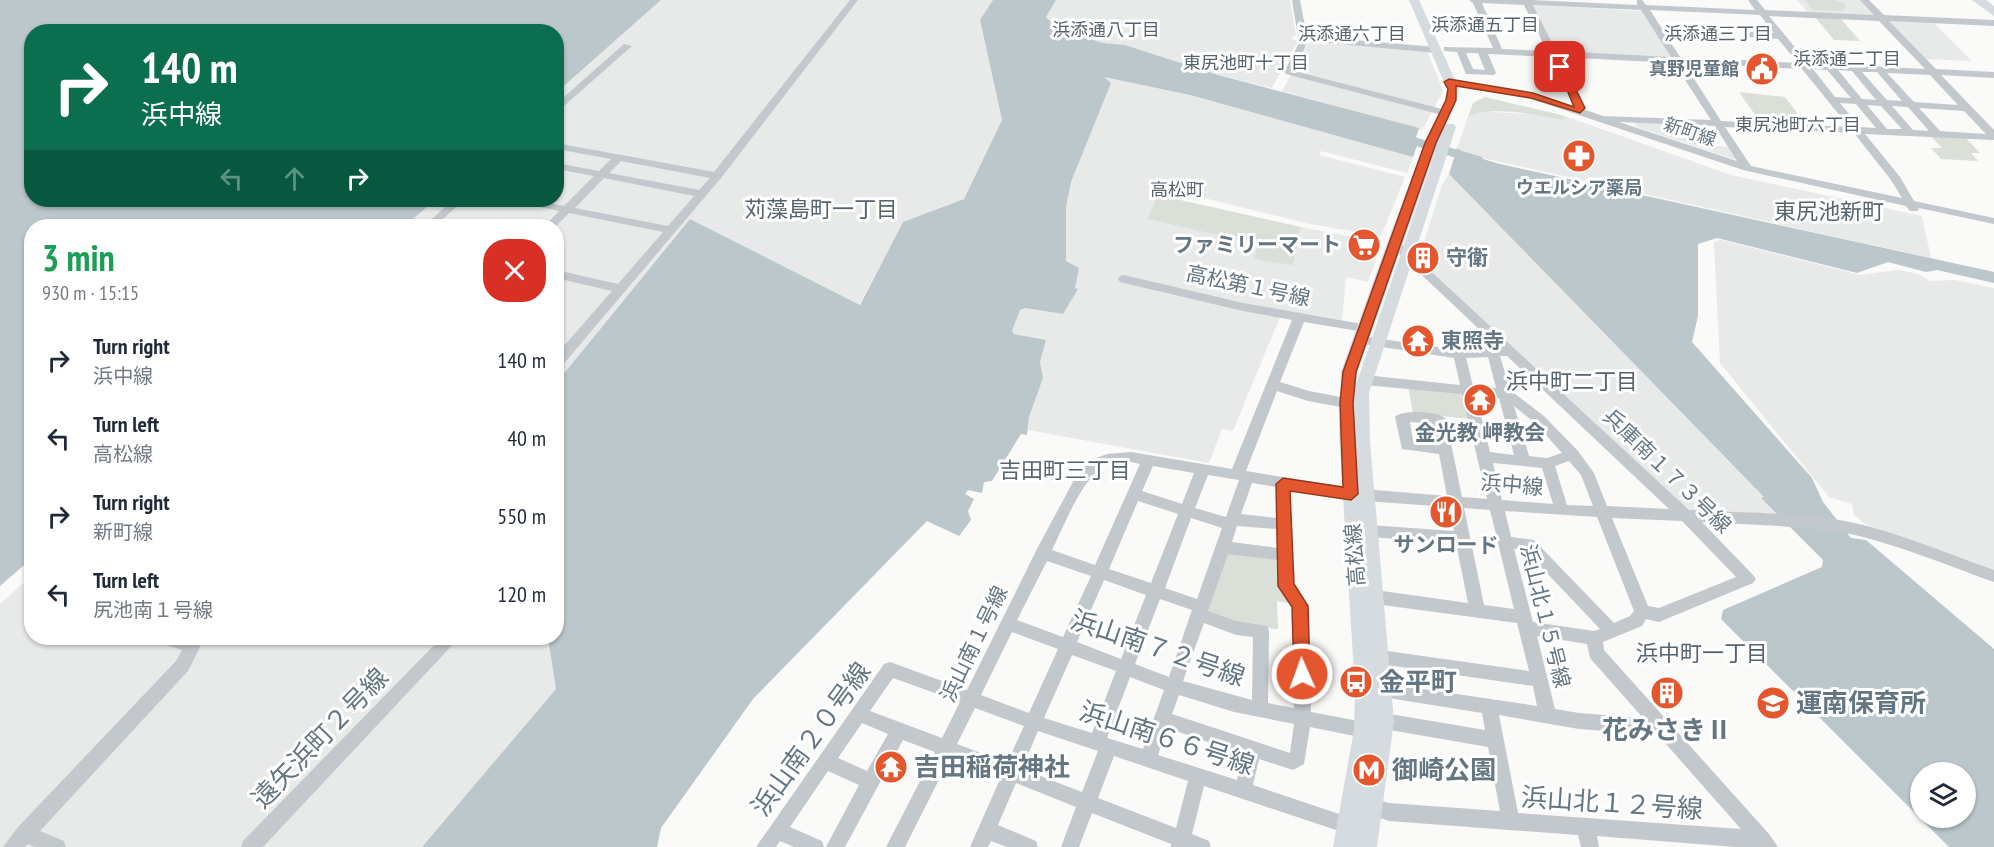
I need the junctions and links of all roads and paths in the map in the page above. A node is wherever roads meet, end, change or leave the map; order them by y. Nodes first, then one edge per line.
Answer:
1 (854, 0) edge
2 (1296, 0) edge
3 (1414, 0) edge
4 (1423, 0) edge
5 (1475, 0) edge
6 (1686, 0) edge
7 (1752, 0) edge
8 (1864, 0) edge
9 (1979, 0) edge
10 (1986, 0) edge
11 (1527, 1) edge
12 (1642, 4) edge
13 (1994, 8) edge
14 (1693, 9) junction
15 (1762, 13) junction
16 (1881, 18) junction
17 (1994, 23) edge
18 (1750, 34) dead end
19 (1781, 36) junction
20 (1304, 38) junction
21 (627, 46) dead end
22 (1441, 49) junction
23 (1460, 49) junction
24 (1482, 51) junction
25 (1499, 51) junction
26 (1554, 55) junction
27 (1679, 60) junction
28 (1805, 65) junction
29 (1830, 67) junction
30 (1854, 68) junction
31 (1879, 69) junction
32 (1932, 72) junction
33 (1994, 75) edge
34 (1457, 86) junction
35 (1833, 100) junction
36 (1859, 102) junction
37 (564, 103) edge
38 (1884, 103) junction
39 (1911, 105) junction
40 (1967, 108) junction
41 (1577, 111) junction
42 (1446, 113) junction
43 (1603, 120) junction
44 (1719, 123) junction
45 (1857, 130) junction
46 (1884, 131) junction
47 (1910, 132) junction
48 (1937, 134) junction
49 (1994, 137) edge
50 (1436, 145) junction
51 (564, 148) edge
52 (618, 158) junction
53 (564, 168) edge
54 (1747, 168) junction
55 (601, 175) junction
56 (717, 177) junction
57 (702, 195) junction
58 (1914, 206) junction
59 (451, 207) edge
60 (557, 207) edge
61 (567, 209) junction
62 (1994, 211) edge
63 (1952, 212) junction
64 (437, 219) edge
65 (557, 219) edge
66 (1994, 221) edge
67 (1994, 226) edge
68 (670, 230) junction
69 (1400, 247) junction
70 (564, 276) edge
71 (1124, 279) dead end
72 (621, 288) junction
73 (1299, 318) junction
74 (1366, 337) junction
75 (564, 350) edge
76 (1510, 351) junction
77 (1493, 352) junction
78 (1458, 354) junction
79 (1365, 380) junction
80 (1273, 385) junction
81 (1467, 390) junction
82 (1504, 393) junction
83 (1346, 403) junction
84 (1445, 448) dead end
85 (1573, 455) junction
86 (1484, 458) junction
87 (1149, 460) junction
88 (1096, 461) joint
89 (1523, 461) junction
90 (1547, 463) junction
91 (1203, 469) junction
92 (1242, 476) junction
93 (1283, 484) junction
94 (1134, 494) junction
95 (1359, 494) junction
96 (1456, 501) junction
97 (1496, 504) junction
98 (1562, 510) junction
99 (1187, 511) junction
100 (1602, 513) junction
101 (1688, 518) junction
102 (1231, 522) junction
103 (1284, 524) junction
104 (1370, 531) junction
105 (1463, 538) junction
106 (1505, 542) junction
107 (1223, 547) junction
108 (1042, 553) junction
109 (1285, 555) junction
110 (1100, 571) junction
111 (1994, 576) edge
112 (1156, 591) junction
113 (1375, 597) junction
114 (1477, 610) junction
115 (1200, 611) junction
116 (1642, 612) junction
117 (1525, 622) junction
118 (1007, 623) junction
119 (1612, 631) junction
120 (1594, 638) junction
121 (1068, 644) junction
122 (186, 645) edge
123 (444, 645) edge
124 (1380, 657) junction
125 (1126, 667) junction
126 (1539, 680) junction
127 (1174, 686) junction
128 (1382, 690) junction
129 (970, 699) junction
130 (1489, 705) junction
131 (1260, 709) junction
132 (858, 714) junction
133 (1548, 715) junction
134 (1162, 719) junction
135 (1303, 719) junction
136 (1384, 721) junction
137 (1034, 722) junction
138 (1662, 727) junction
139 (1364, 730) junction
140 (899, 731) junction
141 (1496, 740) junction
142 (1103, 744) junction
143 (1253, 748) junction
144 (947, 750) junction
145 (1148, 759) junction
146 (825, 761) junction
147 (1011, 774) junction
148 (1198, 775) junction
149 (871, 782) junction
150 (1243, 790) junction
151 (1087, 803) junction
152 (1363, 804) junction
153 (1511, 821) junction
154 (1585, 827) junction
155 (777, 830) junction
156 (987, 830) junction
157 (1346, 836) edge
158 (18, 840) edge
159 (1722, 841) edge
160 (1181, 843) edge
161 (1766, 843) edge
162 (57, 847) edge
163 (250, 847) edge
164 (765, 847) edge
165 (816, 847) edge
166 (835, 847) edge
167 (895, 847) edge
168 (979, 847) edge
169 (1029, 847) edge
170 (1070, 847) edge
171 (1202, 847) edge
172 (1366, 847) edge
173 (1590, 847) edge

1 - 56 street
2 - 20 street
3 - 22 main road
4 - 22 main road
5 - 11 street
5 - 25 street
6 - 14 street
7 - 15 street
8 - 16 street
9 - 13 highway
10 - 13 highway
11 - 12 street
11 - 26 street
12 - 14 street
12 - 27 street
14 - 15 street
15 - 16 street
15 - 19 street
16 - 17 street
16 - 32 street
18 - 19 street
19 - 28 street
20 - 22 street
20 - 42 street
21 - 37 street
22 - 23 street
22 - 34 main road
23 - 24 street
23 - 24 street
24 - 25 street
25 - 26 street
26 - 27 street
26 - 41 street
27 - 28 street
27 - 44 street
28 - 29 street
28 - 35 street
29 - 30 street
29 - 36 street
30 - 31 street
30 - 38 street
31 - 32 street
31 - 39 street
32 - 33 street
32 - 40 street
34 - 41 street, 新町線
34 - 42 main road, 高松線
34 - 50 main road, 高松線
34 - 58 street, 新町線
35 - 36 street
35 - 45 street
36 - 38 street
36 - 46 street
38 - 39 street
38 - 47 street
39 - 40 street
39 - 48 street
40 - 49 street
41 - 43 street, 新町線
42 - 50 main road, 高松線
43 - 44 street
43 - 54 street, 新町線
44 - 45 street
44 - 54 street
45 - 46 street
45 - 58 street
46 - 47 street
47 - 48 street
48 - 49 street
50 - 69 main road, 高松線
51 - 52 street
52 - 55 street
52 - 56 street
53 - 55 street
54 - 58 street, 新町線
55 - 57 street
55 - 61 street
56 - 57 street
57 - 68 street
58 - 63 street, 新町線
58 - 67 street, 新町線
59 - 64 street
60 - 61 street
61 - 65 street
61 - 68 street
62 - 63 street
63 - 66 street, 新町線
68 - 72 street
69 - 74 main road, 高松線
69 - 76 street, 兵庫南１７３号線
70 - 72 street
71 - 73 street, 高松第１号線
72 - 75 street
73 - 74 street, 高松第１号線
73 - 80 street
74 - 78 street, 高松第１号線
74 - 79 main road, 高松線
74 - 83 main road, 高松線
76 - 77 street, 高松第１号線
76 - 101 street, 兵庫南１７３号線
77 - 78 street, 高松第１号線
77 - 82 street
78 - 81 street, 浜山北１５号線
79 - 81 street
79 - 95 main road, 高松線
80 - 83 street
80 - 92 street
81 - 82 street
81 - 86 street, 浜山北１５号線
82 - 85 street
82 - 89 street
83 - 95 main road, 高松線
84 - 96 street
85 - 90 street
85 - 100 street
86 - 89 street
86 - 97 street, 浜山北１５号線
87 - 88 street, 浜中線
87 - 91 street, 浜中線
87 - 94 street
88 - 108 street, 浜山南１号線
89 - 90 street
90 - 98 street
91 - 92 street, 浜中線
91 - 99 street
92 - 93 street, 浜中線
92 - 102 street
93 - 95 street, 浜中線
93 - 103 street
94 - 99 street
94 - 110 street
95 - 96 street, 浜中線
95 - 104 main road, 高松線
95 - 139 main road, 高松線
96 - 97 street, 浜中線
96 - 105 street
97 - 98 street, 浜中線
97 - 106 street, 浜山北１５号線
98 - 100 street, 浜中線
99 - 102 street
99 - 112 street
100 - 101 street, 浜中線
100 - 116 street
101 - 111 street, 浜中線
101 - 116 street, 兵庫南１７３号線
102 - 103 street
102 - 107 street
103 - 109 street
104 - 105 street
104 - 113 main road, 高松線
105 - 114 street
106 - 117 street, 浜山北１５号線
106 - 119 street
107 - 109 street
107 - 115 street
108 - 110 street
108 - 118 street, 浜山南１号線
109 - 135 street
110 - 112 street
110 - 121 street
112 - 115 street
112 - 125 street
113 - 114 street
113 - 124 main road, 高松線
114 - 117 street
115 - 127 street
115 - 131 street
116 - 119 street
117 - 120 street
117 - 126 street, 浜山北１５号線
118 - 121 street, 浜山南７２号線
118 - 129 street, 浜山南１号線
119 - 120 street
120 - 138 street
121 - 125 street, 浜山南７２号線
121 - 137 street
122 - 158 street
123 - 163 street, 遠矢浜町２号線
124 - 126 street
124 - 128 main road, 高松線
125 - 127 street, 浜山南７２号線
125 - 142 street
126 - 133 street, 浜山北１５号線
127 - 131 street, 浜山南７２号線
127 - 134 street
128 - 130 street, 浜山北１５号線
128 - 136 main road, 高松線
129 - 132 street, 浜山南２０号線
129 - 137 street, 浜山南６６号線
129 - 144 street, 浜山南１号線
130 - 133 street, 浜山北１５号線
130 - 141 street
131 - 135 street, 浜山南７２号線
132 - 140 street
132 - 146 street, 浜山南２０号線
133 - 138 street
134 - 143 street
134 - 145 street
135 - 139 street, 浜山南７２号線
135 - 143 street
136 - 141 street
136 - 152 main road, 高松線
137 - 142 street, 浜山南６６号線
137 - 147 street
138 - 161 street
139 - 152 main road, 高松線
140 - 144 street
140 - 149 street
141 - 153 street
142 - 145 street, 浜山南６６号線
142 - 151 street
143 - 150 street
144 - 147 street
144 - 167 street, 浜山南１号線
145 - 148 street, 浜山南６６号線
146 - 149 street
146 - 155 street, 浜山南２０号線
147 - 151 street
147 - 156 street
148 - 150 street, 浜山南６６号線
148 - 160 street
149 - 166 street
150 - 157 street, 浜山南６６号線
151 - 160 street
151 - 170 street
152 - 153 street, 浜山北１２号線
152 - 157 main road, 高松線
152 - 172 main road, 高松線
153 - 154 street, 浜山北１２号線
154 - 159 street, 浜山北１２号線
154 - 173 street
155 - 164 street, 浜山南２０号線
155 - 165 street
156 - 168 street
156 - 169 street
158 - 162 street
159 - 161 street, 浜山北１２号線
160 - 171 street

